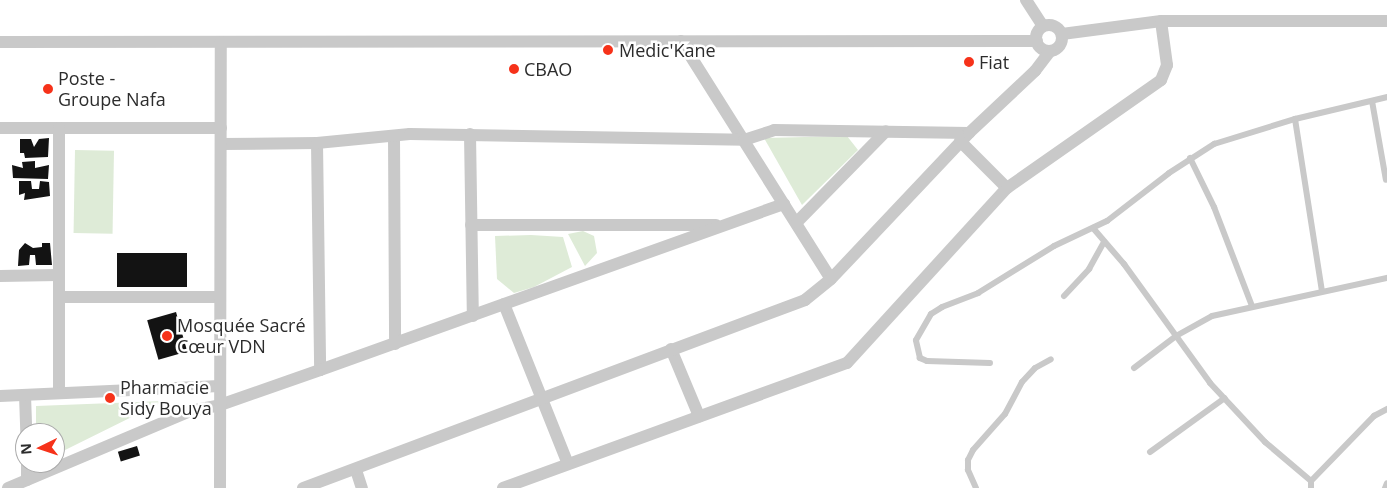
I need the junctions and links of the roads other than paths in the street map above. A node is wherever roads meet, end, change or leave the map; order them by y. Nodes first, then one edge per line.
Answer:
1 (1026, 0) edge
2 (1387, 20) edge
3 (1161, 21) junction
4 (1043, 26) junction
5 (1062, 34) junction
6 (681, 41) junction
7 (1037, 41) junction
8 (0, 42) edge
9 (221, 42) junction
10 (1050, 51) junction
11 (1387, 97) edge
12 (1372, 101) junction
13 (1295, 118) junction
14 (0, 128) edge
15 (60, 128) junction
16 (221, 128) junction
17 (886, 132) junction
18 (470, 134) junction
19 (394, 136) junction
20 (964, 137) junction
21 (744, 140) junction
22 (317, 143) junction
23 (220, 144) junction
24 (1190, 158) junction
25 (1386, 180) edge
26 (1007, 188) junction
27 (784, 204) junction
28 (797, 222) junction
29 (472, 225) junction
30 (725, 225) junction
31 (1093, 228) junction
32 (1104, 242) junction
33 (58, 275) junction
34 (0, 276) edge
35 (1387, 278) edge
36 (831, 279) junction
37 (1322, 290) junction
38 (1064, 296) dead end
39 (59, 297) junction
40 (220, 297) junction
41 (504, 304) junction
42 (1252, 306) junction
43 (473, 316) junction
44 (1176, 336) junction
45 (395, 344) junction
46 (671, 349) junction
47 (1051, 359) dead end
48 (990, 363) dead end
49 (1134, 368) dead end
50 (320, 370) junction
51 (220, 386) junction
52 (59, 393) junction
53 (25, 395) junction
54 (0, 396) edge
55 (542, 396) junction
56 (1225, 398) junction
57 (220, 405) junction
58 (1387, 409) edge
59 (699, 416) junction
60 (26, 423) edge
61 (1150, 452) dead end
62 (568, 464) junction
63 (356, 470) junction
64 (27, 473) edge
65 (27, 480) junction
66 (1387, 483) edge
67 (1311, 484) edge
68 (8, 488) edge
69 (220, 488) edge
70 (303, 488) edge
71 (362, 488) edge
72 (503, 488) edge
73 (976, 488) edge
74 (1385, 488) edge

1 - 4 street
2 - 3 street
3 - 5 street
3 - 26 street
4 - 5 street
4 - 7 street
5 - 10 street
6 - 7 street
6 - 9 street
6 - 21 street
7 - 10 street
8 - 9 street
9 - 16 street
10 - 20 street
11 - 12 lane
12 - 13 lane
12 - 25 lane
13 - 24 lane
13 - 37 lane
14 - 15 street
15 - 16 street
15 - 33 street
16 - 23 street
17 - 20 street
17 - 21 street
17 - 28 street
18 - 19 street
18 - 21 street
18 - 29 street
19 - 22 street
19 - 45 street
20 - 26 street
20 - 36 street
21 - 27 street
22 - 23 street
22 - 50 street
23 - 40 street
24 - 31 lane
24 - 42 lane
26 - 59 street
27 - 28 street
27 - 30 street
28 - 36 street
29 - 30 street
29 - 43 street
30 - 41 street
31 - 32 lane
31 - 48 lane
32 - 38 lane
32 - 44 lane
33 - 34 street
33 - 39 street
35 - 37 lane
36 - 46 street
37 - 42 lane
39 - 40 street
39 - 52 street
40 - 51 street
41 - 43 street
41 - 55 street
42 - 44 lane
43 - 45 street
44 - 49 lane
44 - 56 lane
45 - 50 street
46 - 55 street
46 - 59 street
47 - 73 lane
50 - 57 street
51 - 52 street
51 - 57 street
52 - 53 street
53 - 54 street
53 - 60 street
55 - 62 street
55 - 63 street
56 - 61 lane
56 - 67 lane
57 - 65 street
57 - 69 street
58 - 67 lane
59 - 62 street
62 - 72 street
63 - 70 street
63 - 71 street
64 - 65 street
65 - 68 street
66 - 74 lane

